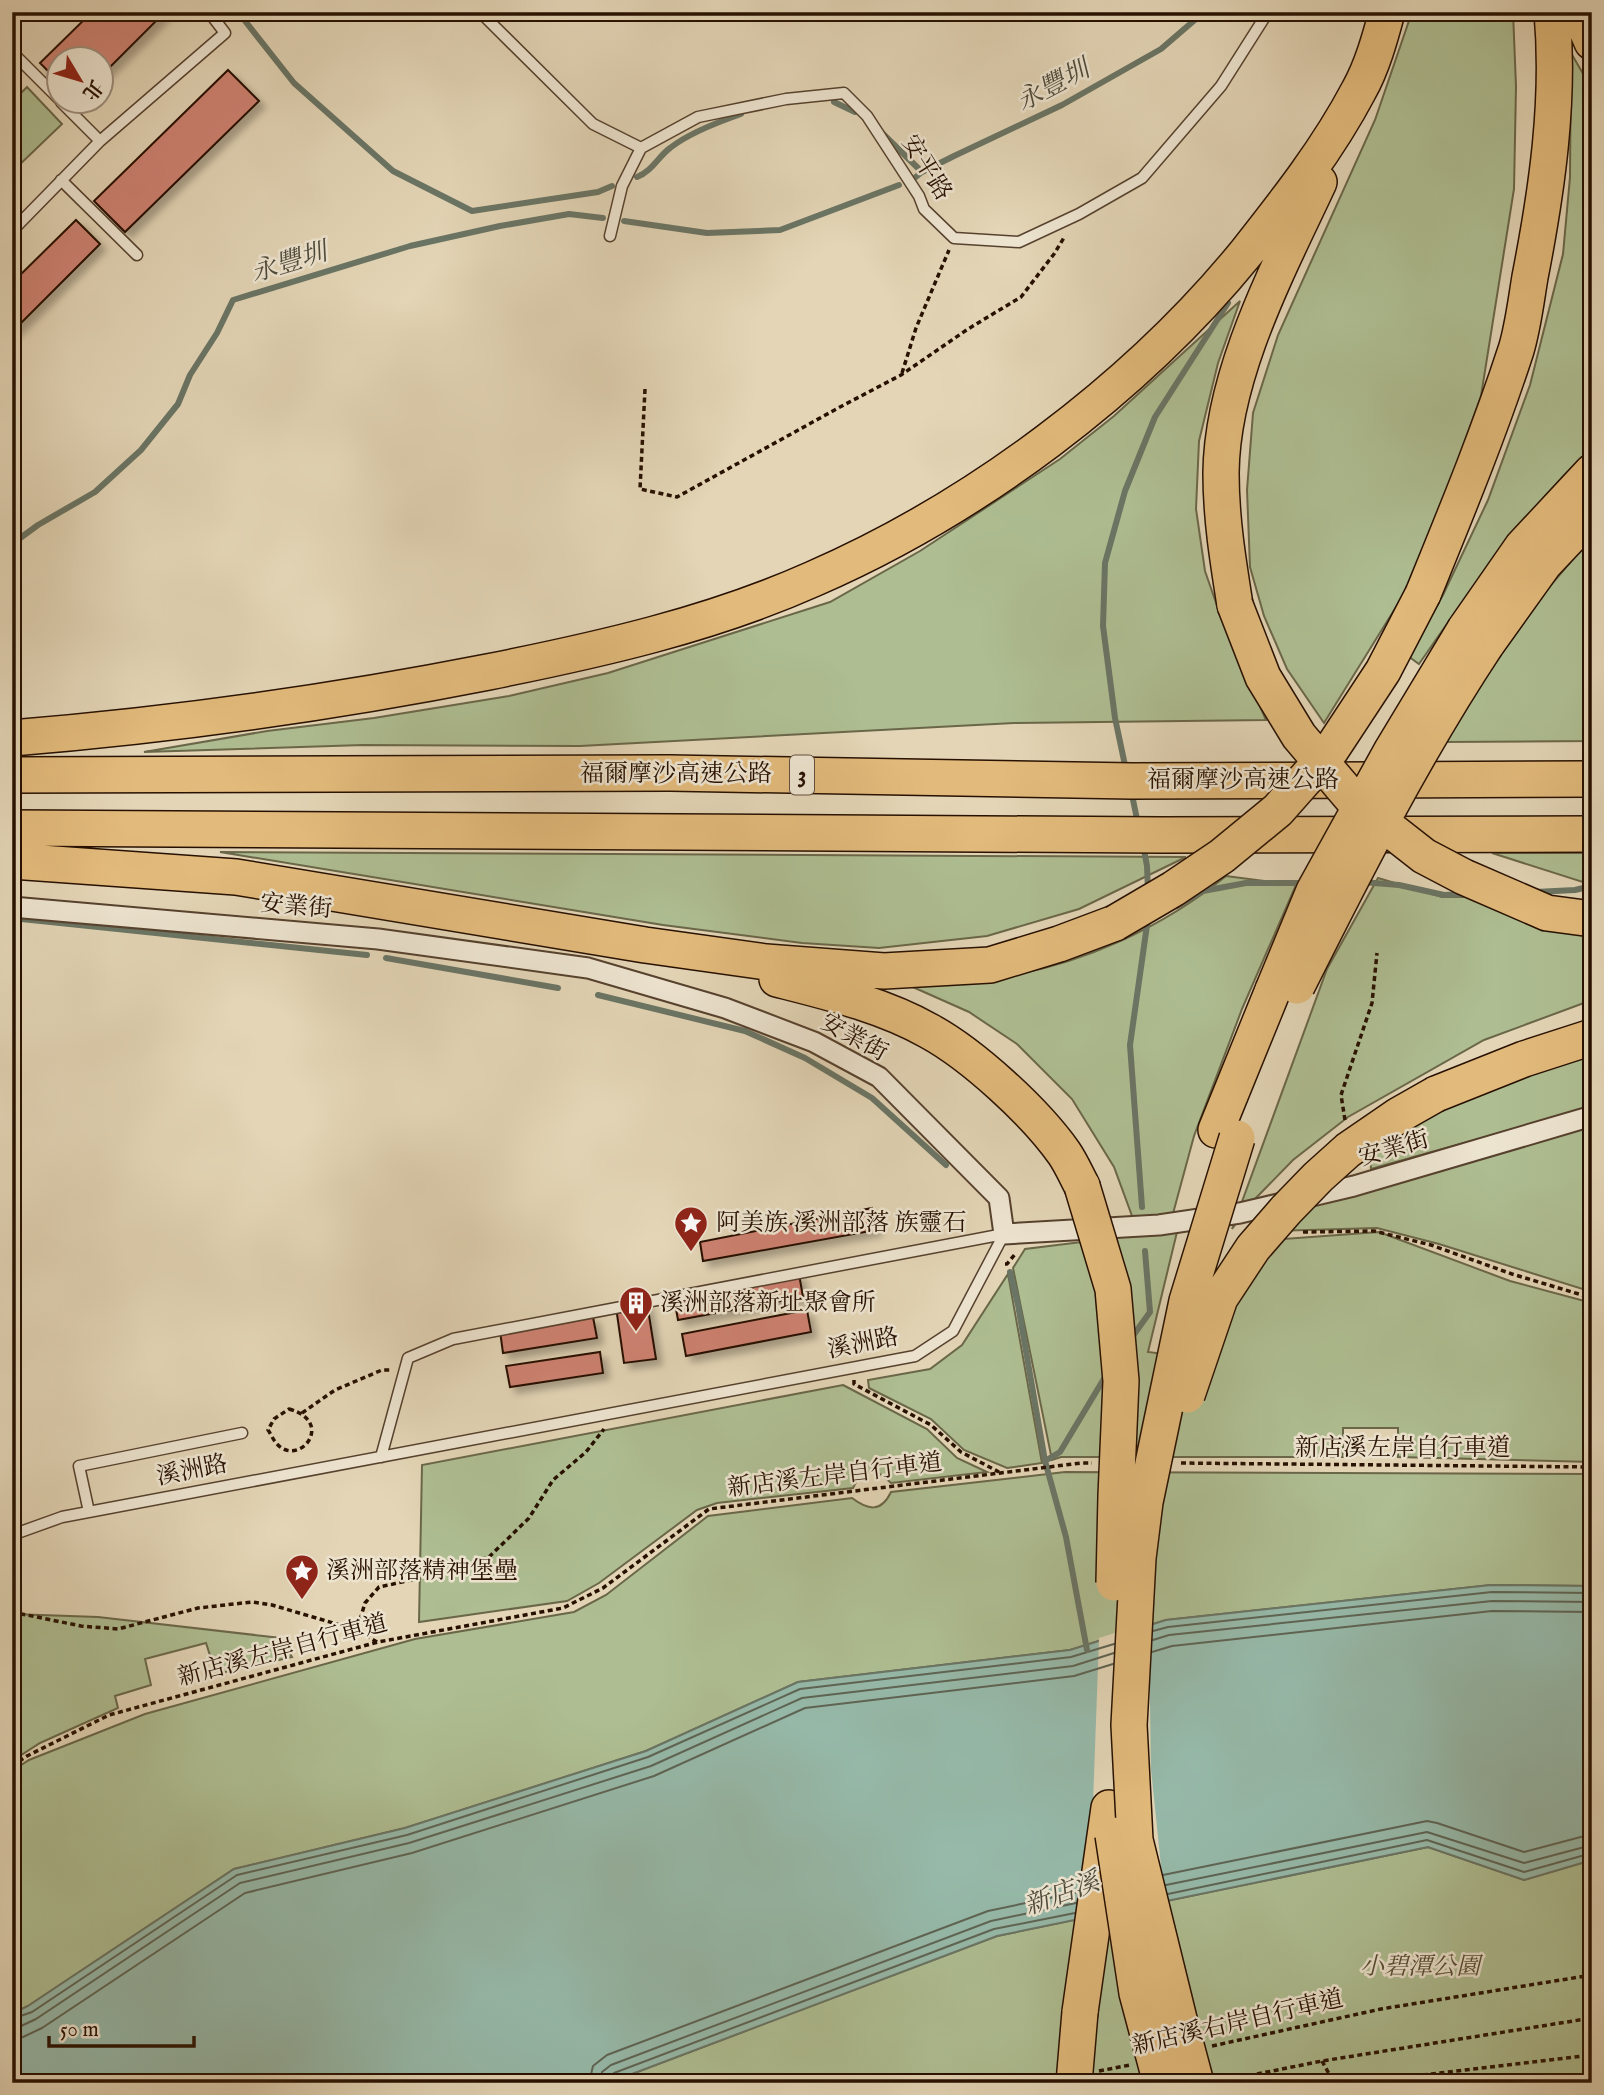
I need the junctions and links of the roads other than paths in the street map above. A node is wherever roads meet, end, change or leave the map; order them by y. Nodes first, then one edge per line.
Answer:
1 (209, 12) edge
2 (480, 12) edge
3 (1268, 12) edge
4 (1387, 12) edge
5 (1552, 12) edge
6 (1579, 12) edge
7 (1592, 42) edge
8 (12, 52) edge
9 (1362, 86) junction
10 (46, 87) edge
11 (75, 116) edge
12 (100, 141) junction
13 (641, 148) junction
14 (61, 180) junction
15 (12, 231) edge
16 (610, 236) dead end
17 (137, 255) dead end
18 (1592, 472) edge
19 (1592, 513) edge
20 (1475, 637) junction
21 (12, 738) edge
22 (12, 775) edge
23 (1584, 778) edge
24 (12, 828) edge
25 (1592, 834) edge
26 (12, 861) edge
27 (12, 907) edge
28 (1592, 919) edge
29 (645, 945) junction
30 (1592, 1037) edge
31 (1592, 1116) edge
32 (1226, 1134) junction
33 (1004, 1234) junction
34 (242, 1433) dead end
35 (381, 1457) junction
36 (1145, 1502) junction
37 (89, 1512) junction
38 (12, 1535) edge
39 (1116, 1547) junction
40 (1109, 1808) junction
41 (1150, 2073) edge
42 (1081, 2078) edge
43 (1196, 2083) edge

1 - 12 lane
2 - 13 lane
3 - 13 lane, 安平路
4 - 9 highway
5 - 29 highway, bridge
6 - 7 highway
8 - 10 lane
9 - 21 highway
9 - 28 highway, bridge
11 - 12 lane
12 - 14 lane
13 - 16 lane
14 - 15 lane
14 - 17 lane
18 - 20 highway
19 - 20 highway
20 - 32 highway, bridge
22 - 23 highway, 福爾摩沙高速公路 / 3
24 - 25 highway
26 - 29 highway
27 - 33 street, 安業街
29 - 39 highway, bridge
30 - 36 highway, bridge
31 - 33 street, 安業街
32 - 36 highway, bridge
32 - 39 highway, bridge
33 - 35 lane, 溪洲路
33 - 35 lane
34 - 37 lane
35 - 37 lane, 溪洲路
36 - 43 highway, bridge
37 - 38 lane, 溪洲路
39 - 40 highway, bridge
40 - 41 highway, bridge
40 - 42 highway, bridge

